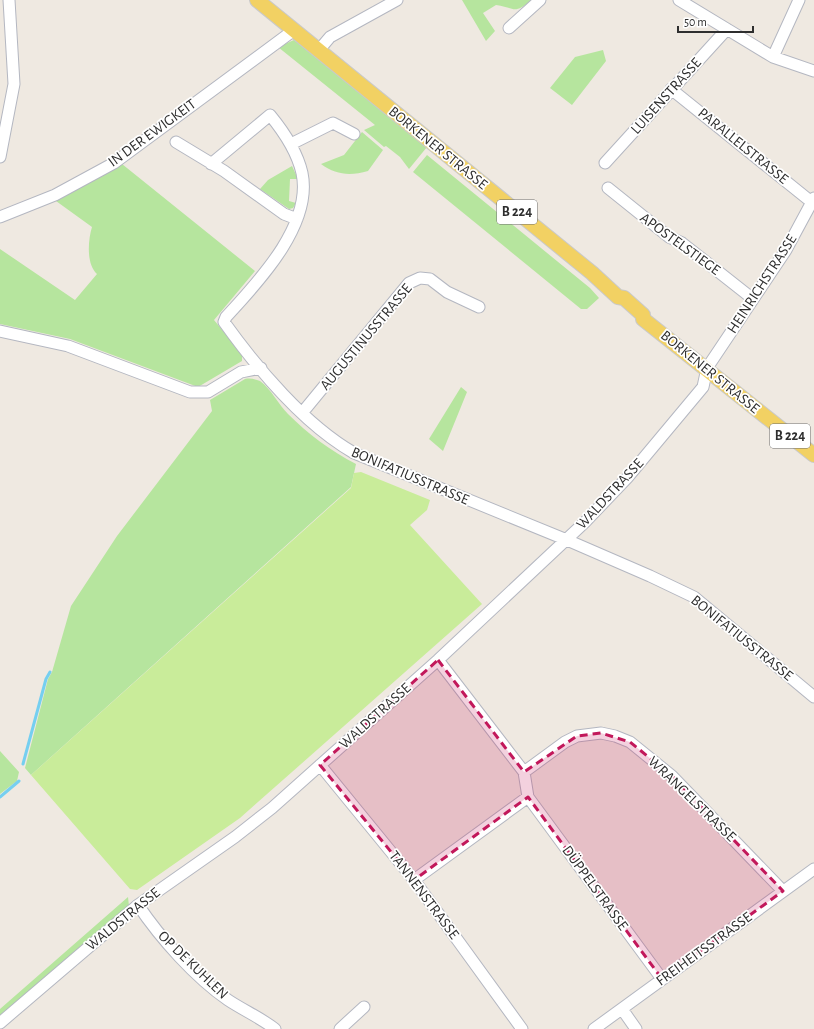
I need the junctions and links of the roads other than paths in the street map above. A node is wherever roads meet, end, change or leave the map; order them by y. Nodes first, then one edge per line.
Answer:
1 (9, 0) edge
2 (257, 0) edge
3 (396, 0) edge
4 (540, 0) edge
5 (679, 0) edge
6 (799, 0) edge
7 (509, 28) dead end
8 (727, 29) junction
9 (294, 30) junction
10 (320, 50) junction
11 (773, 57) junction
12 (814, 71) edge
13 (671, 89) junction
14 (354, 134) dead end
15 (176, 142) dead end
16 (291, 144) junction
17 (0, 157) edge
18 (605, 163) dead end
19 (211, 164) junction
20 (608, 188) dead end
21 (813, 201) edge
22 (0, 217) edge
23 (297, 219) junction
24 (753, 300) junction
25 (479, 307) dead end
26 (0, 331) edge
27 (261, 368) junction
28 (706, 368) junction
29 (302, 413) junction
30 (814, 455) edge
31 (567, 540) junction
32 (438, 660) junction
33 (814, 697) edge
34 (320, 765) junction
35 (524, 772) junction
36 (528, 797) junction
37 (814, 869) edge
38 (414, 880) junction
39 (782, 891) junction
40 (138, 905) junction
41 (662, 980) junction
42 (364, 1007) dead end
43 (622, 1009) junction
44 (4, 1024) edge
45 (275, 1029) edge
46 (340, 1029) edge
47 (522, 1029) edge
48 (594, 1029) edge
49 (636, 1029) edge

1 - 17 street
2 - 9 main road, BORKENER STRASSE / B 224
3 - 10 street
4 - 7 street
5 - 8 street
6 - 11 street
8 - 11 street
8 - 13 street, LUISENSTRASSE
9 - 10 main road, BORKENER STRASSE / B 224
9 - 22 street, IN DER EWIGKEIT
10 - 28 main road, BORKENER STRASSE / B 224
11 - 12 street
13 - 18 street, LUISENSTRASSE
13 - 21 street, PARALLELSTRASSE
14 - 16 street
15 - 19 street
16 - 19 street
16 - 23 street
19 - 23 street
20 - 24 street, APOSTELSTIEGE
21 - 24 street, HEINRICHSTRASSE
23 - 27 street, BONIFATIUSSTRASSE
24 - 28 street, HEINRICHSTRASSE
25 - 29 street, AUGUSTINUSSTRASSE
26 - 27 street
27 - 29 street, BONIFATIUSSTRASSE
28 - 30 main road, BORKENER STRASSE / B 224
28 - 31 street, WALDSTRASSE
29 - 31 street, BONIFATIUSSTRASSE
31 - 32 street, WALDSTRASSE
31 - 33 street, BONIFATIUSSTRASSE
32 - 34 street, WALDSTRASSE
32 - 35 street
34 - 38 street, TANNENSTRASSE
34 - 40 street, WALDSTRASSE
35 - 36 street
35 - 39 street, WRANGELSTRASSE
36 - 38 street
36 - 41 street, DÜPPELSTRASSE
37 - 39 street, FREIHEITSSTRASSE
38 - 47 street, TANNENSTRASSE
39 - 41 street, FREIHEITSSTRASSE
40 - 44 street, WALDSTRASSE
40 - 45 street, OP DE KUHLEN
41 - 43 street, FREIHEITSSTRASSE
42 - 46 street
43 - 48 street, FREIHEITSSTRASSE
43 - 49 street

